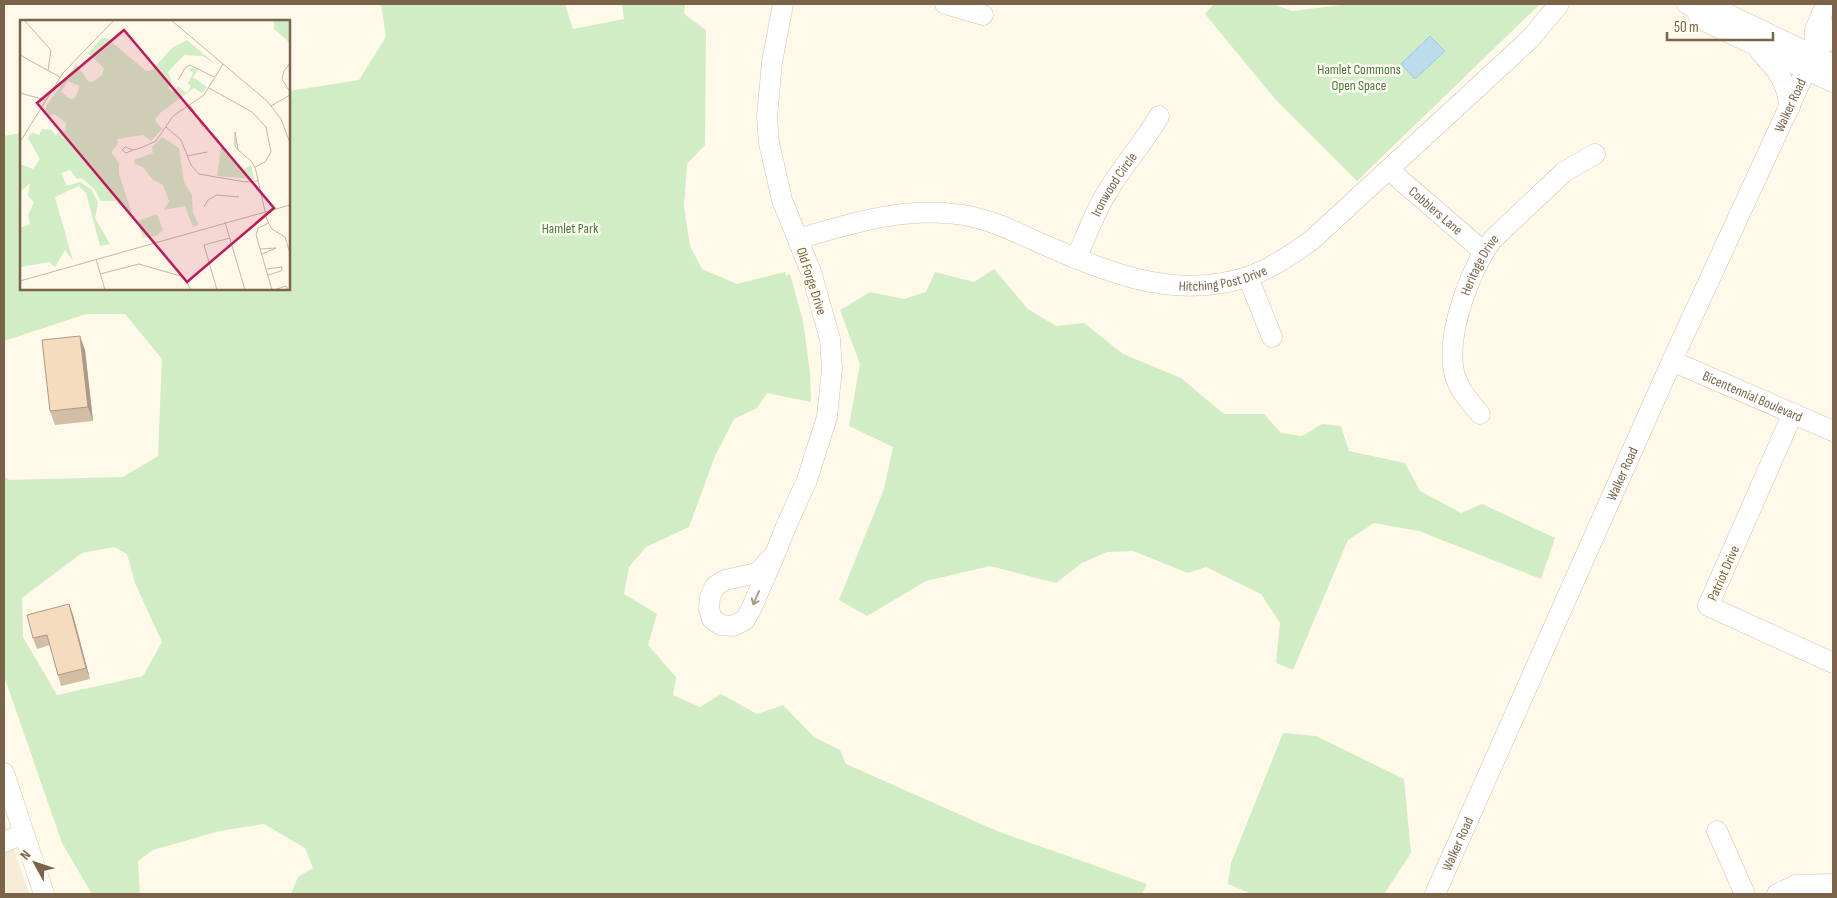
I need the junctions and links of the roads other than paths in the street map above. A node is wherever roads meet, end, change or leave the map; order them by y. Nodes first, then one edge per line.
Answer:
1 (783, 4) edge
2 (945, 4) edge
3 (1558, 4) edge
4 (1826, 4) edge
5 (1699, 5) edge
6 (983, 15) dead end
7 (1833, 28) edge
8 (1751, 44) junction
9 (1810, 62) junction
10 (1833, 64) edge
11 (1833, 82) edge
12 (1790, 107) junction
13 (1159, 116) dead end
14 (1596, 154) dead end
15 (1389, 170) junction
16 (798, 239) junction
17 (1484, 251) junction
18 (1076, 259) junction
19 (1248, 277) junction
20 (1272, 337) dead end
21 (1672, 361) junction
22 (1793, 413) junction
23 (1480, 414) dead end
24 (1833, 431) edge
25 (776, 554) dead end
26 (1833, 662) edge
27 (4, 773) edge
28 (1716, 831) dead end
29 (23, 834) junction
30 (4, 842) edge
31 (1833, 884) edge
32 (44, 894) edge
33 (1435, 894) edge
34 (1745, 894) edge
35 (1777, 894) edge

1 - 16 street, Old Forge Drive
2 - 6 street
3 - 15 street, Hitching Post Drive
4 - 9 street, Walker Road
5 - 8 street
5 - 9 street
7 - 9 street, Walker Road
8 - 9 street
8 - 12 street
9 - 10 street
9 - 11 street
9 - 12 street, Walker Road
12 - 21 street, Walker Road
13 - 18 street, Ironwood Circle
14 - 17 street, Heritage Drive
15 - 17 street, Cobblers Lane
15 - 19 street, Hitching Post Drive
16 - 18 street, Hitching Post Drive
16 - 25 street, Old Forge Drive
17 - 23 street, Heritage Drive
18 - 19 street, Hitching Post Drive
19 - 20 street
21 - 22 street, Bicentennial Boulevard
21 - 33 street, Walker Road
22 - 24 street, Bicentennial Boulevard
22 - 26 street, Patriot Drive
27 - 29 street
28 - 34 street
29 - 30 street
29 - 32 street
31 - 35 street

